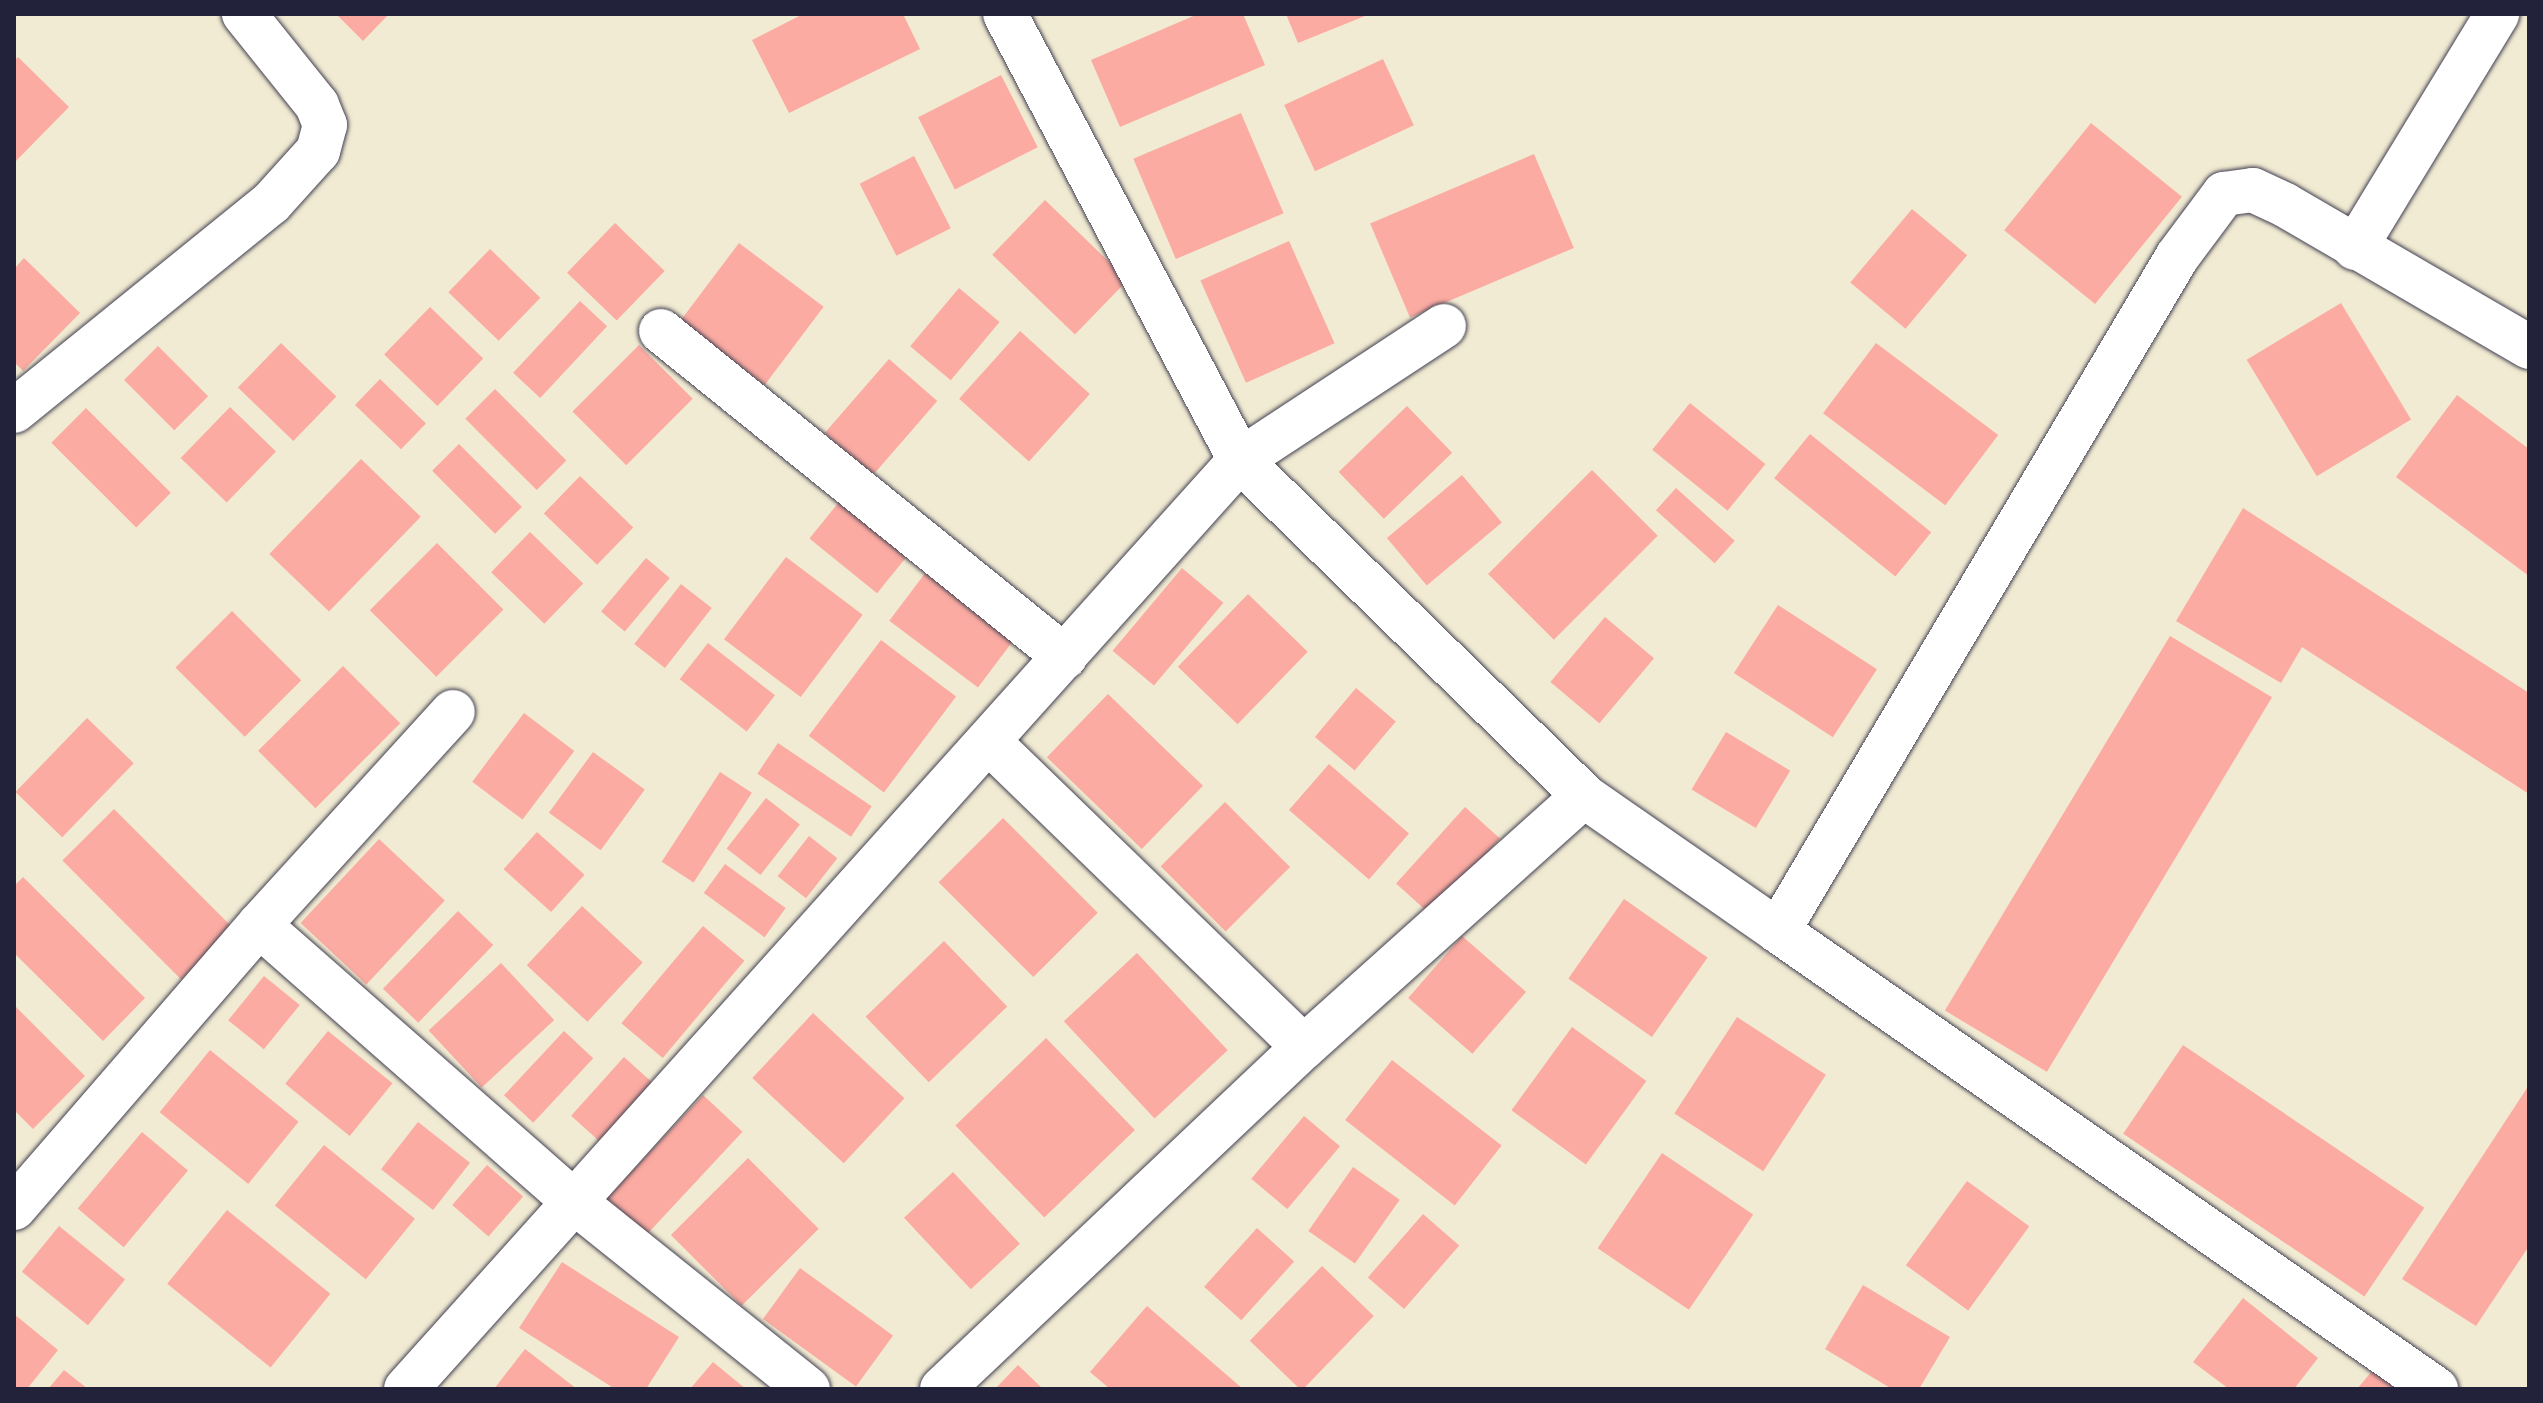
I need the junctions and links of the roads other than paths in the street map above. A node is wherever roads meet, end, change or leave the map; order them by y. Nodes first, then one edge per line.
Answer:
1 (244, 14) edge
2 (1005, 14) edge
3 (2497, 14) edge
4 (2355, 248) junction
5 (1444, 326) dead end
6 (661, 331) dead end
7 (2529, 347) edge
8 (14, 411) edge
9 (1240, 460) junction
10 (1065, 657) junction
11 (453, 712) dead end
12 (989, 742) junction
13 (1584, 796) junction
14 (259, 925) junction
15 (1778, 931) junction
16 (1304, 1047) junction
17 (577, 1204) junction
18 (14, 1208) edge
19 (406, 1389) edge
20 (808, 1389) edge
21 (942, 1389) edge
22 (2436, 1389) edge

1 - 8 street
2 - 9 street
3 - 4 street
4 - 7 street
4 - 15 street
5 - 9 street
6 - 10 street
9 - 10 street
9 - 13 street
10 - 12 street
11 - 14 street
12 - 16 street
12 - 17 street
13 - 15 street
13 - 16 street
14 - 17 street
14 - 18 street
15 - 22 street
16 - 21 street
17 - 19 street
17 - 20 street

